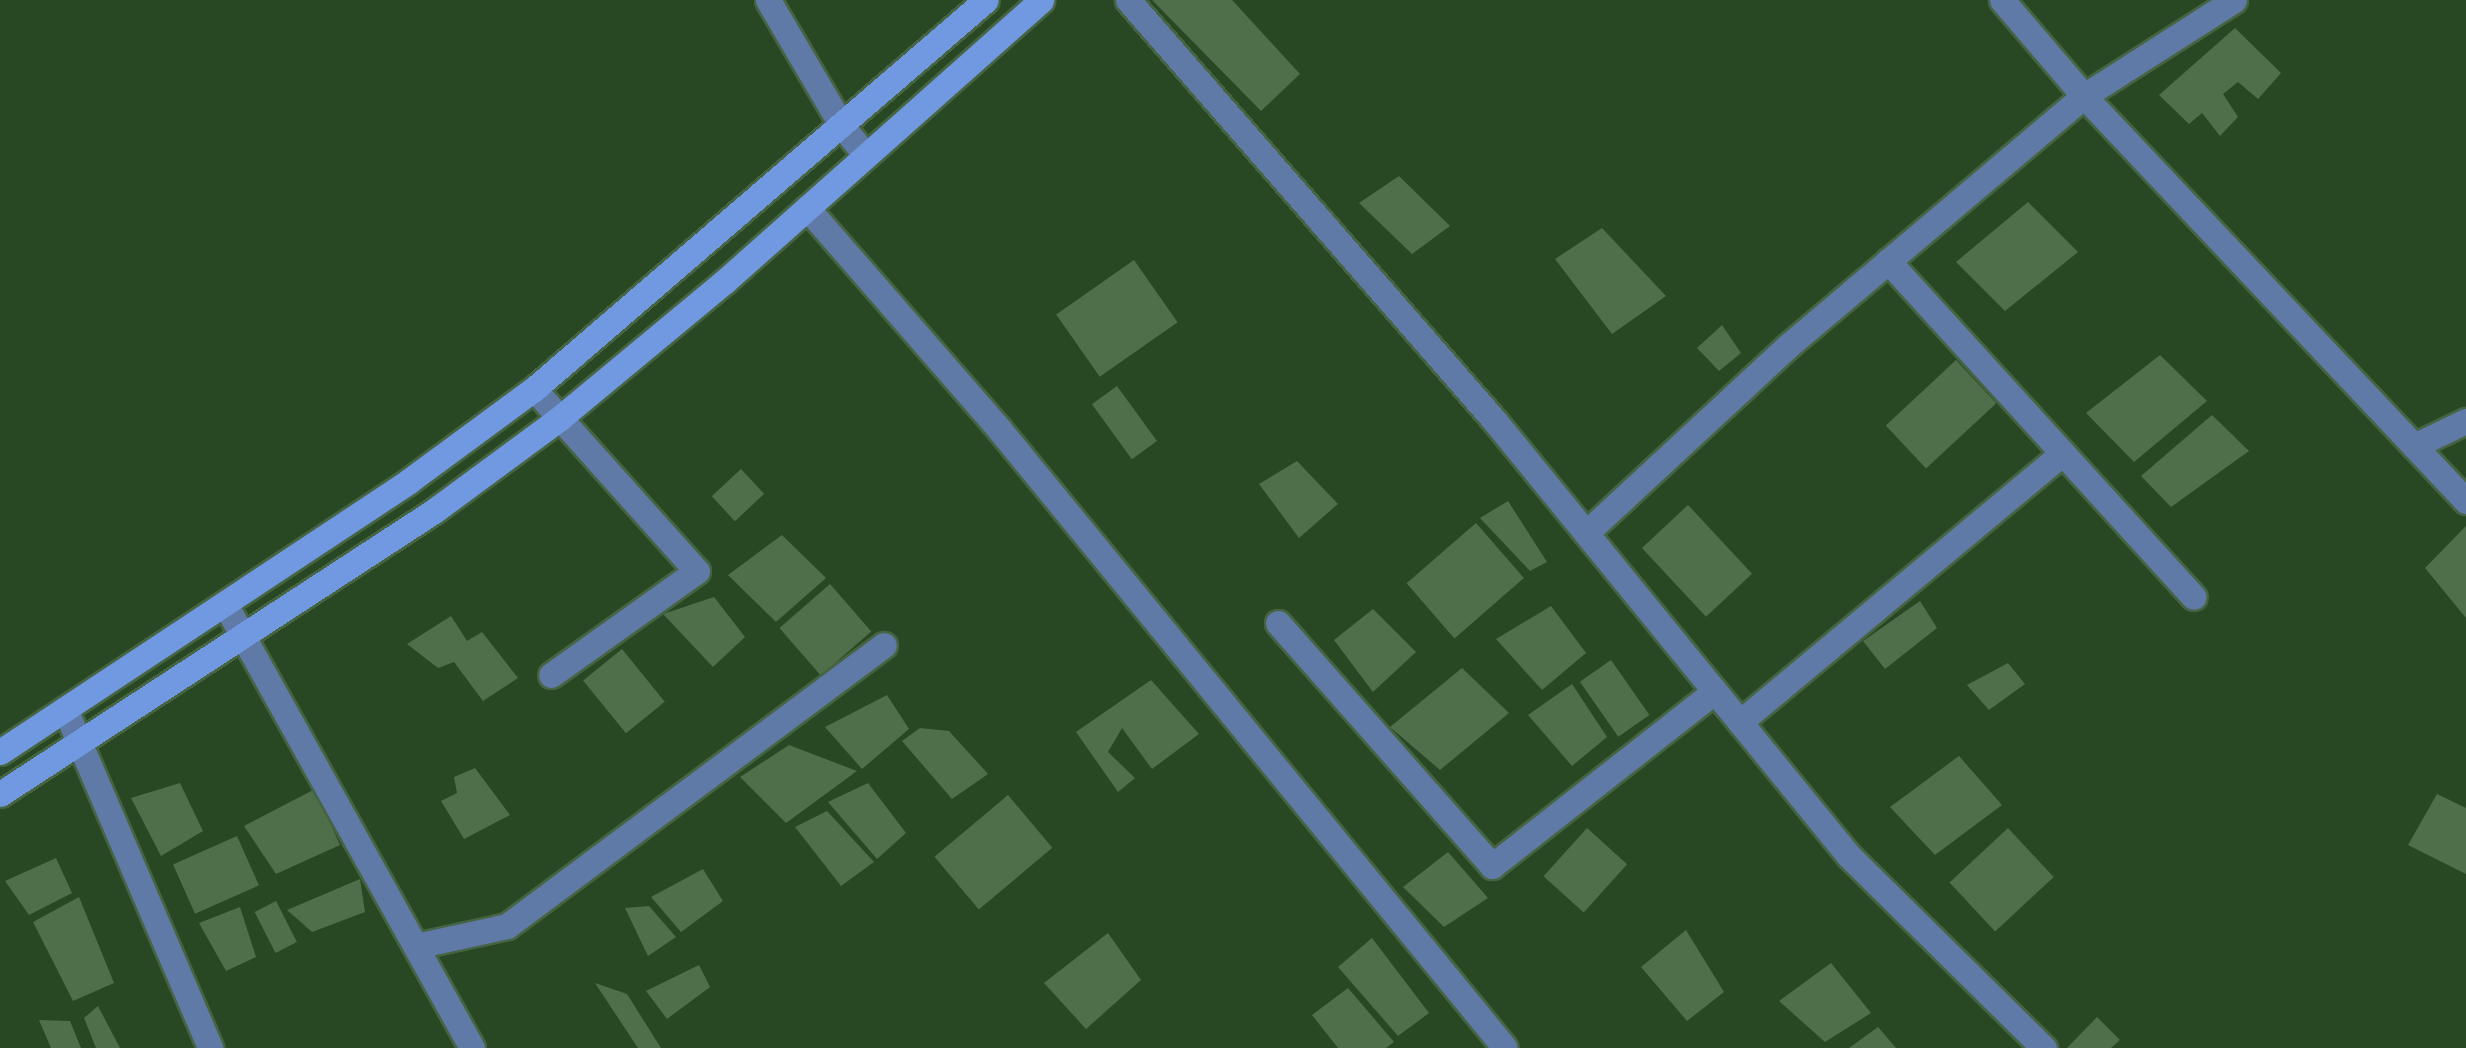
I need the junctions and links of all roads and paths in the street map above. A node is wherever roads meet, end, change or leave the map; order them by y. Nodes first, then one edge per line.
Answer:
1 (768, 0) edge
2 (986, 0) edge
3 (1041, 0) edge
4 (1128, 0) edge
5 (2002, 0) edge
6 (2234, 0) edge
7 (2084, 96) junction
8 (842, 126) junction
9 (865, 154) junction
10 (807, 208) junction
11 (1888, 261) junction
12 (534, 389) junction
13 (560, 418) junction
14 (2466, 420) edge
15 (2414, 446) junction
16 (2063, 452) junction
17 (2466, 501) edge
18 (1586, 533) junction
19 (2194, 597) dead end
20 (225, 604) junction
21 (1278, 622) dead end
22 (244, 637) junction
23 (884, 645) dead end
24 (551, 675) dead end
25 (1715, 691) junction
26 (65, 709) junction
27 (1740, 722) junction
28 (79, 742) junction
29 (0, 752) edge
30 (0, 794) edge
31 (416, 946) junction
32 (203, 1046) edge
33 (472, 1048) edge
34 (1506, 1048) edge
35 (2044, 1048) edge

1 - 8 street
2 - 8 main road
3 - 9 main road
4 - 18 street
5 - 7 street
6 - 7 street
7 - 11 street
7 - 15 street
8 - 9 street
8 - 12 main road
9 - 10 main road
10 - 13 main road
10 - 34 street
11 - 16 street
11 - 18 street
12 - 13 street
12 - 20 main road
13 - 22 main road
13 - 24 street
14 - 15 street
15 - 17 street
16 - 19 street
16 - 27 street
18 - 25 street
20 - 22 street
20 - 26 main road
21 - 25 street
22 - 28 main road
22 - 31 street
23 - 31 street
25 - 27 street
26 - 28 street
26 - 29 main road
27 - 35 street
28 - 30 main road
28 - 32 street
31 - 33 street

